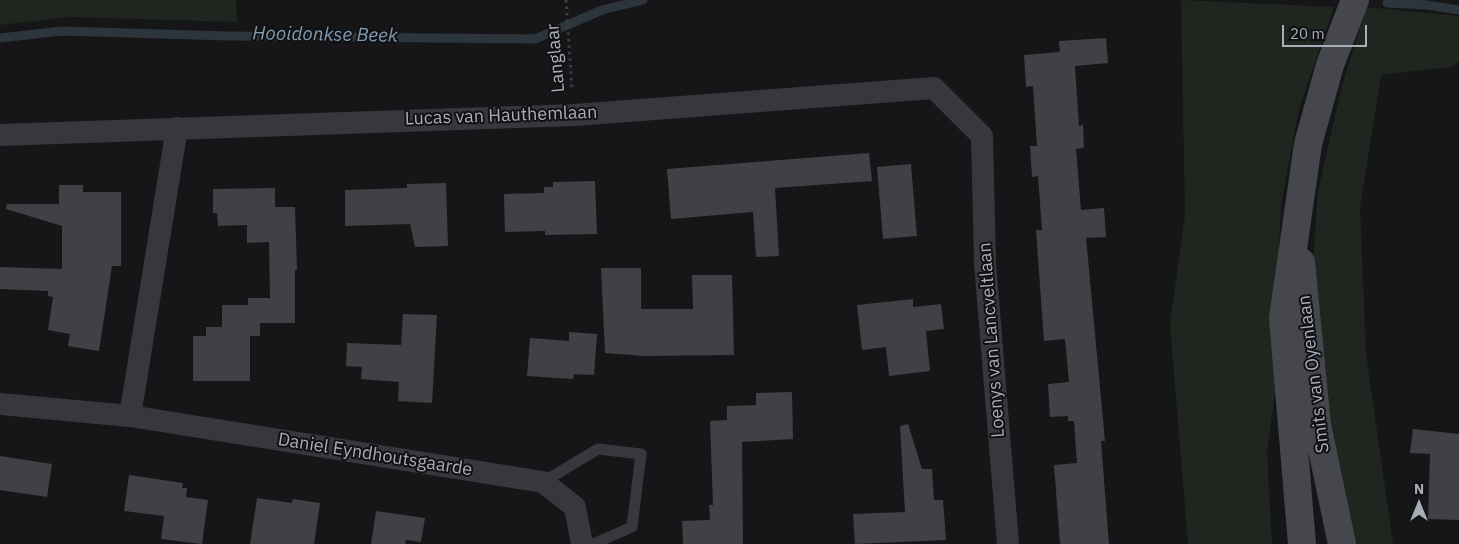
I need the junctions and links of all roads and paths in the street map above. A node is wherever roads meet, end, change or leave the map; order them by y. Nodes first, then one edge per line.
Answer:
1 (566, 0) edge
2 (1355, 0) edge
3 (574, 114) junction
4 (177, 128) junction
5 (0, 134) edge
6 (982, 136) joint
7 (1297, 232) junction
8 (0, 404) edge
9 (130, 416) junction
10 (543, 482) junction
11 (582, 544) edge
12 (593, 544) edge
13 (1008, 544) edge
14 (1302, 544) edge
15 (1342, 544) edge

1 - 3 path, Langlaar
2 - 7 main road, Smits van Oyenlaan
3 - 4 street, Lucas van Hauthemlaan
3 - 6 street, Lucas van Hauthemlaan
4 - 5 street, Lucas van Hauthemlaan
4 - 9 street
6 - 13 street, Loenys van Lancveltlaan
7 - 14 main road, Smits van Oyenlaan
7 - 15 main road, Smits van Oyenlaan
8 - 9 street, Daniel Eyndhoutsgaarde
9 - 10 street, Daniel Eyndhoutsgaarde
10 - 11 street
10 - 12 lane

